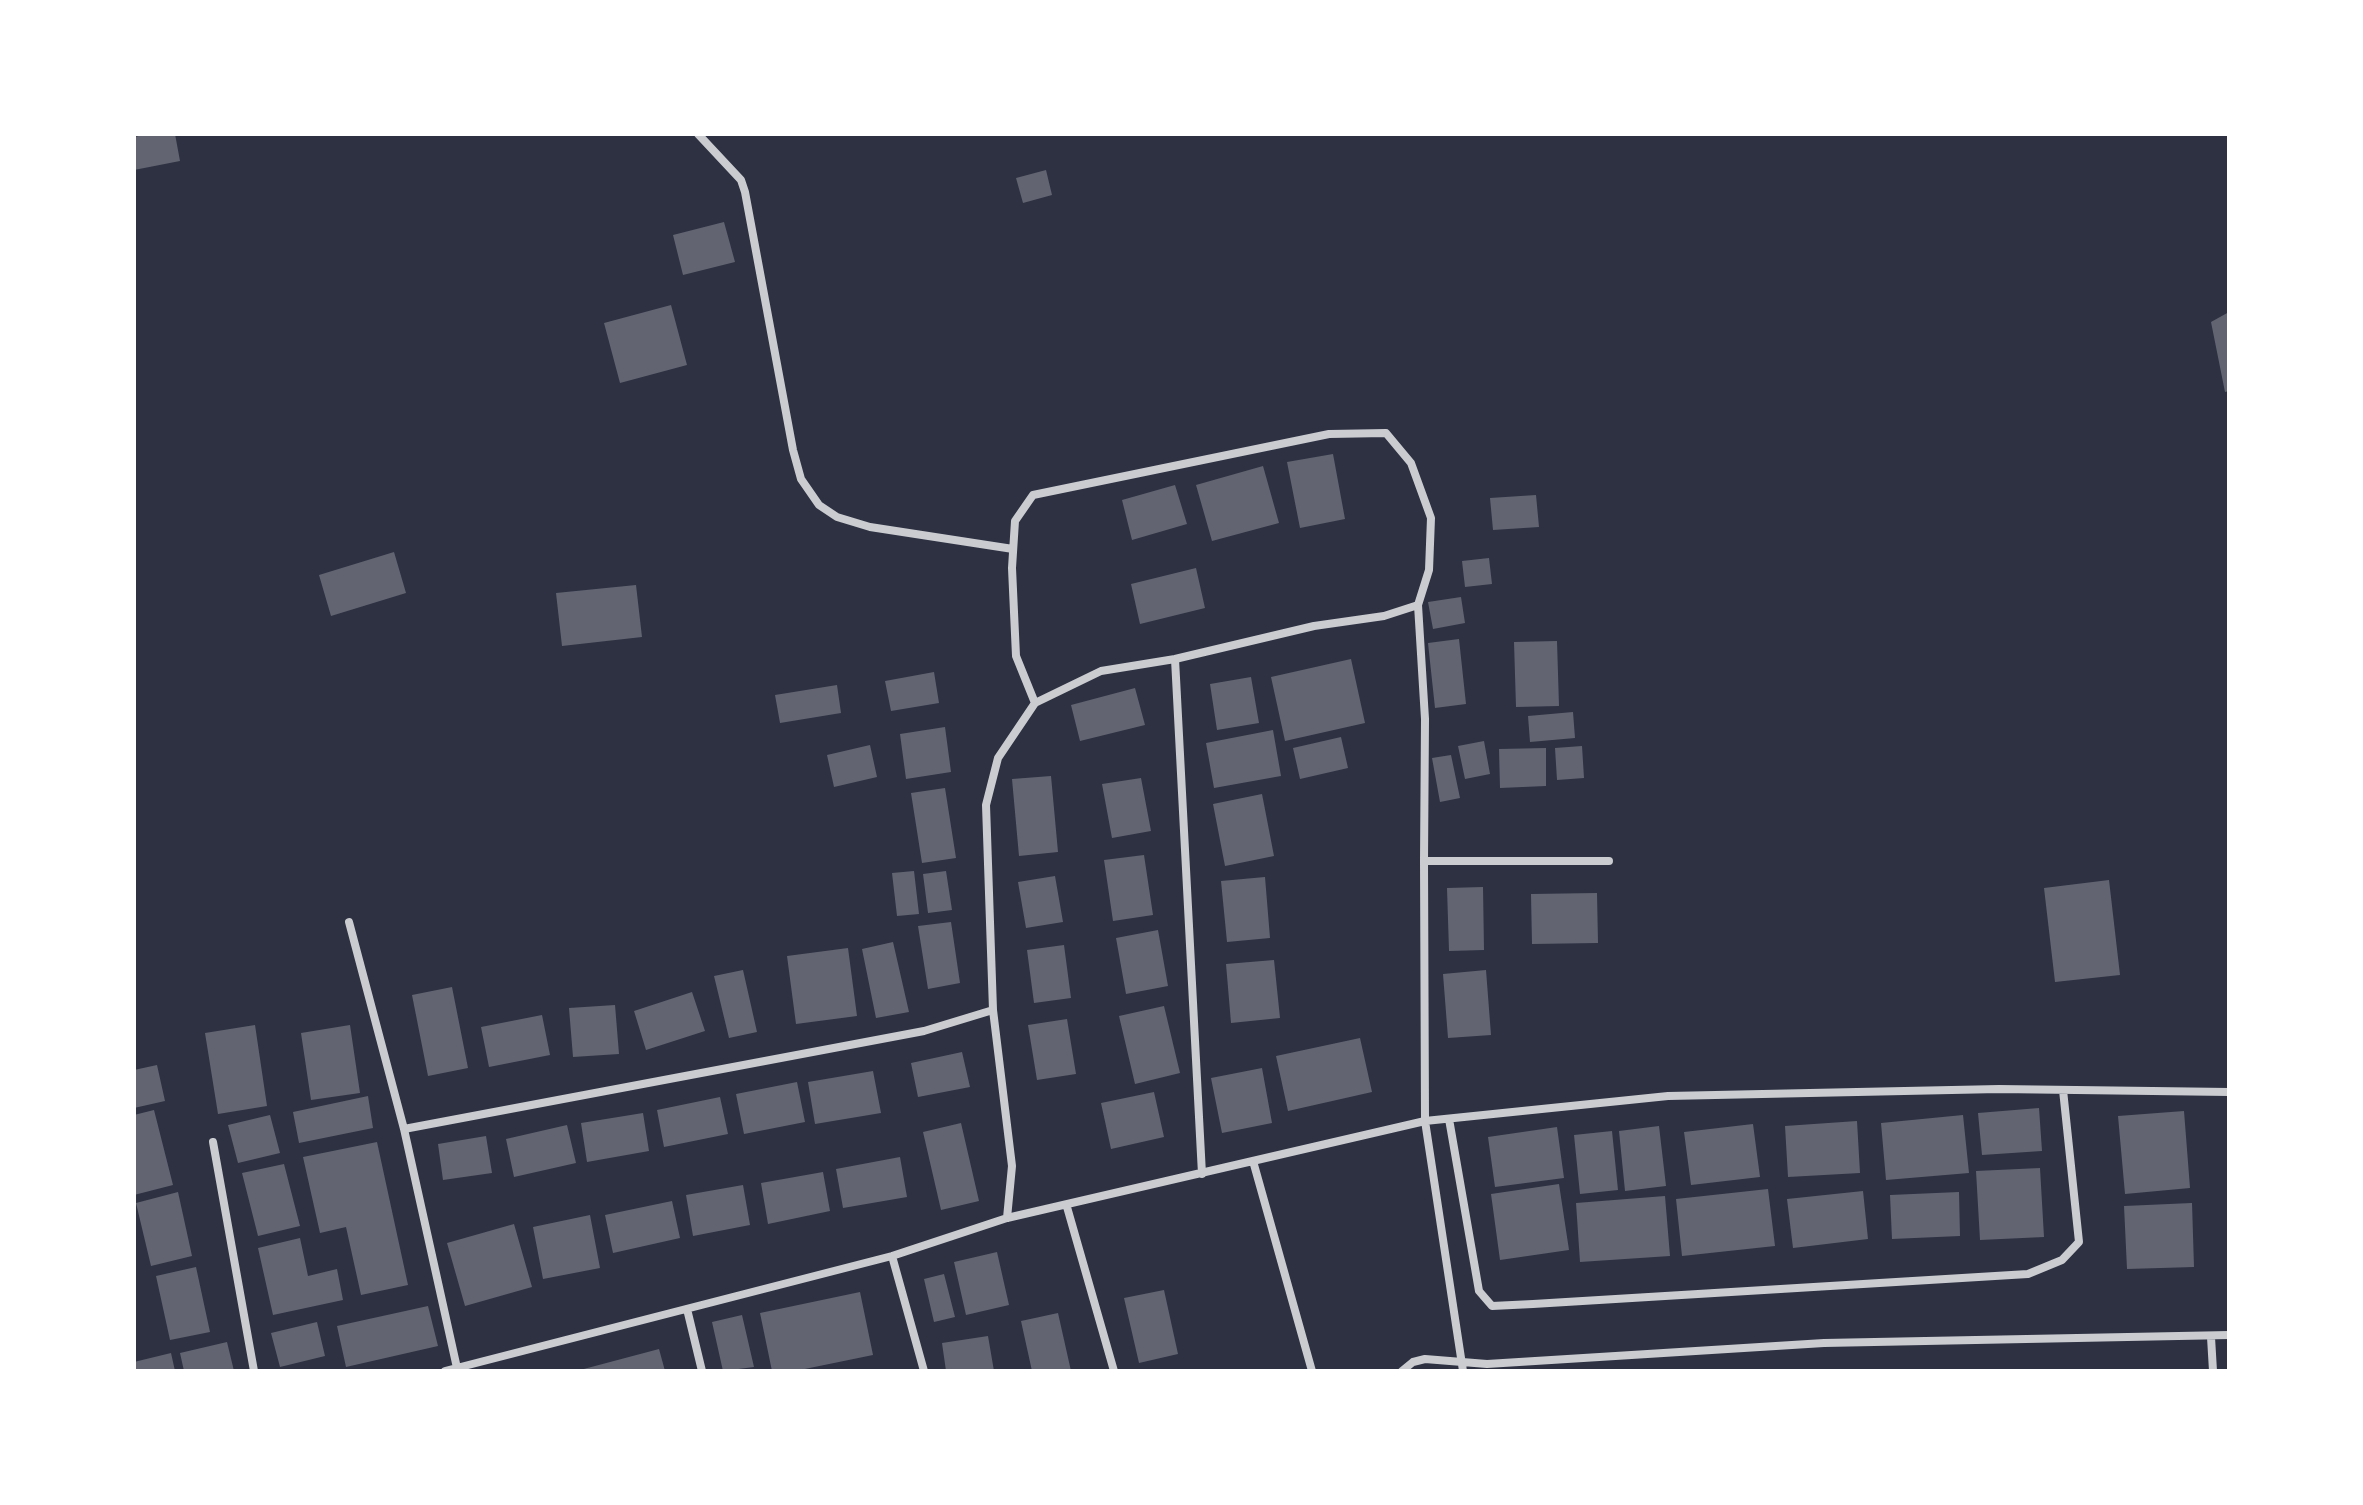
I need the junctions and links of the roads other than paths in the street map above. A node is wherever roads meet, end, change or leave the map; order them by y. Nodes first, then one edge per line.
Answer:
1 (698, 134) edge
2 (1013, 549) junction
3 (1418, 605) junction
4 (1175, 659) junction
5 (1035, 703) junction
6 (1424, 861) junction
7 (1609, 861) dead end
8 (349, 922) dead end
9 (993, 1010) junction
10 (2063, 1090) junction
11 (2229, 1092) edge
12 (1449, 1119) junction
13 (1425, 1121) junction
14 (404, 1129) junction
15 (213, 1142) dead end
16 (1253, 1161) junction
17 (1202, 1174) junction
18 (1067, 1207) junction
19 (1007, 1218) junction
20 (892, 1256) junction
21 (687, 1309) junction
22 (2229, 1335) edge
23 (2211, 1337) junction
24 (1462, 1361) junction
25 (478, 1366) edge
26 (1487, 1367) edge
27 (457, 1368) junction
28 (254, 1371) edge
29 (445, 1371) edge
30 (702, 1371) edge
31 (924, 1371) edge
32 (1114, 1371) edge
33 (1312, 1371) edge
34 (1402, 1371) edge
35 (1463, 1371) edge
36 (2213, 1371) edge

1 - 2 street
2 - 3 street
2 - 5 street
3 - 4 street
3 - 6 street
4 - 5 street
4 - 17 street
5 - 9 street
6 - 7 street
6 - 13 street
8 - 14 street
9 - 14 street
9 - 19 street
10 - 11 street
10 - 12 street
10 - 12 street
12 - 13 street
13 - 16 street
13 - 24 street
14 - 27 street
15 - 28 street
16 - 17 street
16 - 33 street
17 - 18 street
18 - 19 street
18 - 32 street
19 - 20 street
20 - 21 street
20 - 31 street
21 - 25 street
21 - 30 street
22 - 23 street
23 - 26 street
23 - 36 street
24 - 26 street
24 - 34 street
24 - 35 street
25 - 27 street
27 - 29 street

